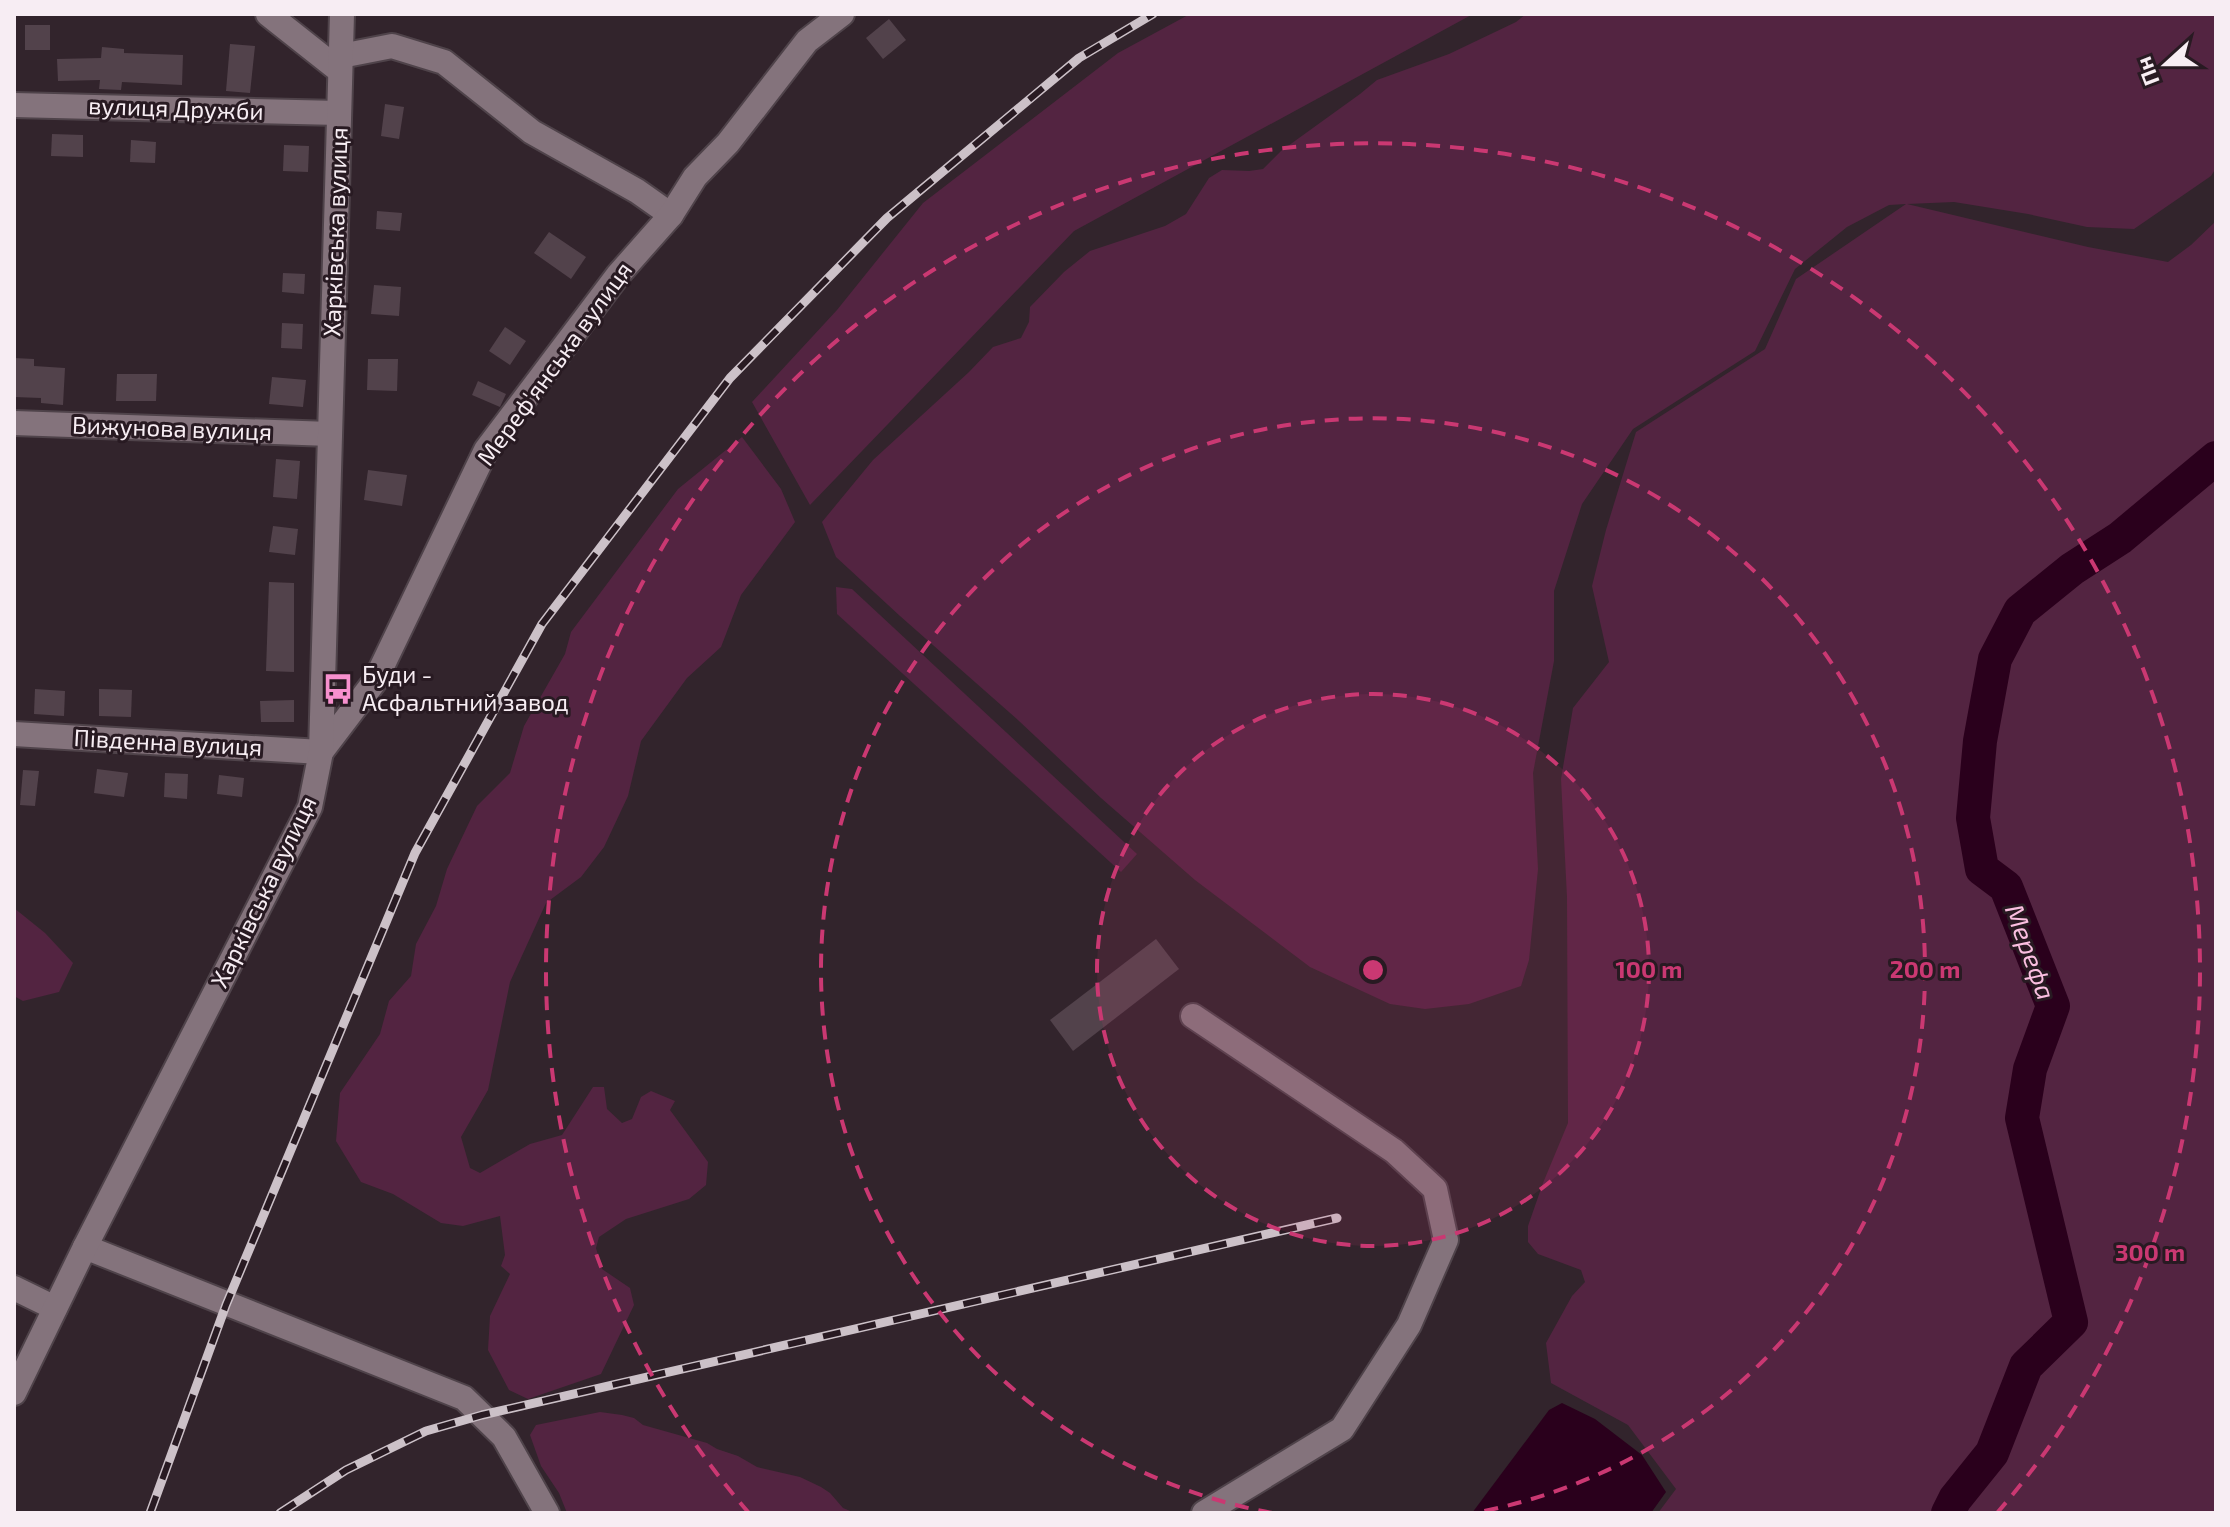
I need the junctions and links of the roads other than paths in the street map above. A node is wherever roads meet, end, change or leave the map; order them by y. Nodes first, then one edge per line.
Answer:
1 (268, 14) edge
2 (342, 14) edge
3 (842, 14) edge
4 (340, 63) junction
5 (14, 105) edge
6 (339, 113) junction
7 (671, 215) junction
8 (14, 423) edge
9 (330, 434) junction
10 (14, 734) edge
11 (321, 752) junction
12 (1193, 1016) dead end
13 (85, 1247) junction
14 (14, 1288) edge
15 (55, 1308) junction
16 (14, 1393) edge
17 (547, 1513) edge
18 (1204, 1513) edge

1 - 4 street
2 - 4 street, Харківська вулиця
3 - 7 street, Мереф'янська вулиця
4 - 6 street, Харківська вулиця
4 - 7 street
5 - 6 street, вулиця Дружби
6 - 9 street, Харківська вулиця
7 - 11 street, Мереф'янська вулиця
8 - 9 street, Вижунова вулиця
9 - 11 street, Харківська вулиця
10 - 11 street, Південна вулиця
11 - 13 street, Харківська вулиця
12 - 18 street
13 - 15 street, Харківська вулиця
13 - 17 street
14 - 15 street
15 - 16 street, Харківська вулиця

